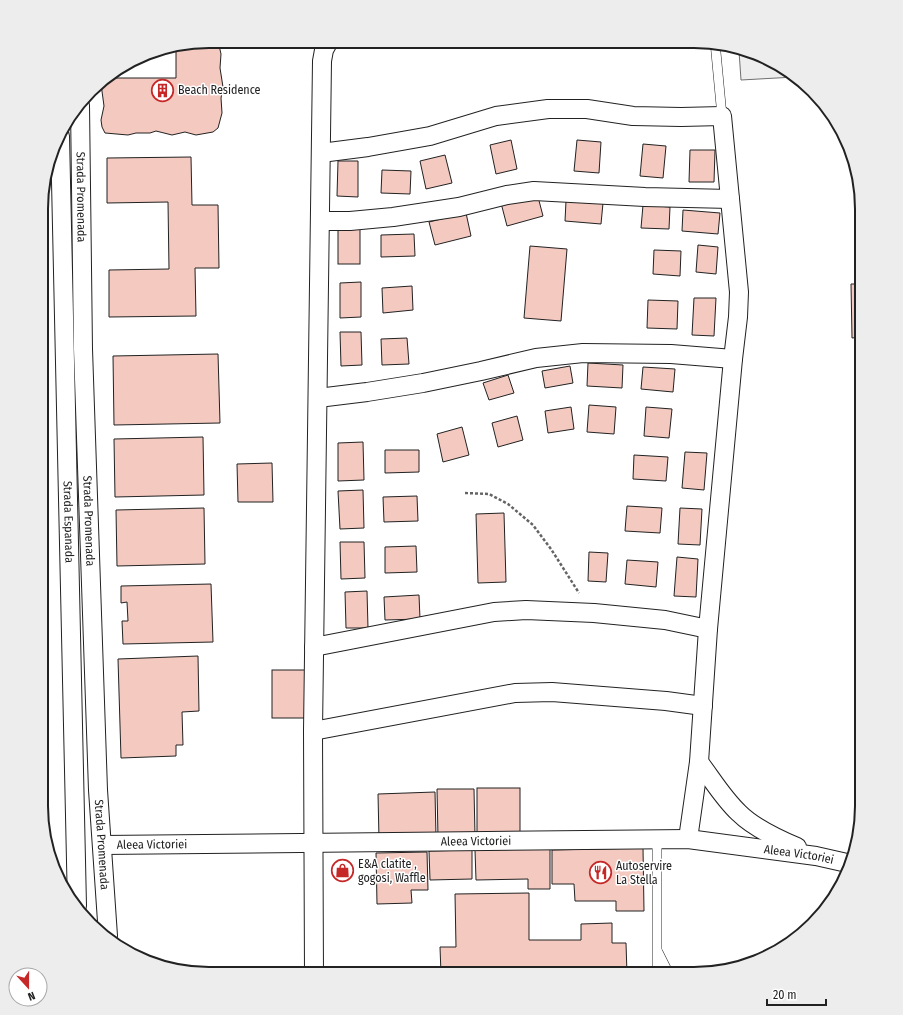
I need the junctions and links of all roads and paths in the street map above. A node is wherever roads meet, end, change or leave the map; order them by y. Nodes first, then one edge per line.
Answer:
1 (325, 48) edge
2 (716, 49) edge
3 (80, 112) edge
4 (722, 116) junction
5 (60, 147) edge
6 (321, 153) junction
7 (730, 199) junction
8 (320, 221) junction
9 (733, 359) junction
10 (318, 398) junction
11 (466, 494) dead end
12 (594, 613) junction
13 (708, 629) junction
14 (314, 647) junction
15 (702, 706) junction
16 (313, 731) junction
17 (699, 762) junction
18 (657, 839) junction
19 (688, 839) junction
20 (313, 843) junction
21 (102, 845) junction
22 (816, 856) junction
23 (844, 862) edge
24 (77, 898) edge
25 (108, 931) edge
26 (657, 951) junction
27 (314, 967) edge
28 (657, 967) edge
29 (665, 967) edge

1 - 6 street
2 - 4 lane
3 - 21 street, Strada Promenada
4 - 6 street
4 - 7 street
5 - 24 street, Strada Espanada
6 - 8 street
7 - 8 street
7 - 9 street
8 - 10 street
9 - 10 street
9 - 13 street
10 - 14 street
11 - 12 path
12 - 13 street
12 - 14 street
13 - 15 street
14 - 16 street
15 - 16 street
15 - 17 street
16 - 20 street
17 - 19 street
17 - 22 street
18 - 19 street, Aleea Victoriei
18 - 20 street, Aleea Victoriei
18 - 26 lane
19 - 22 street, Aleea Victoriei
20 - 21 street, Aleea Victoriei
20 - 27 street
21 - 25 street, Strada Promenada
22 - 23 street, Aleea Victoriei
26 - 28 lane
26 - 29 lane

